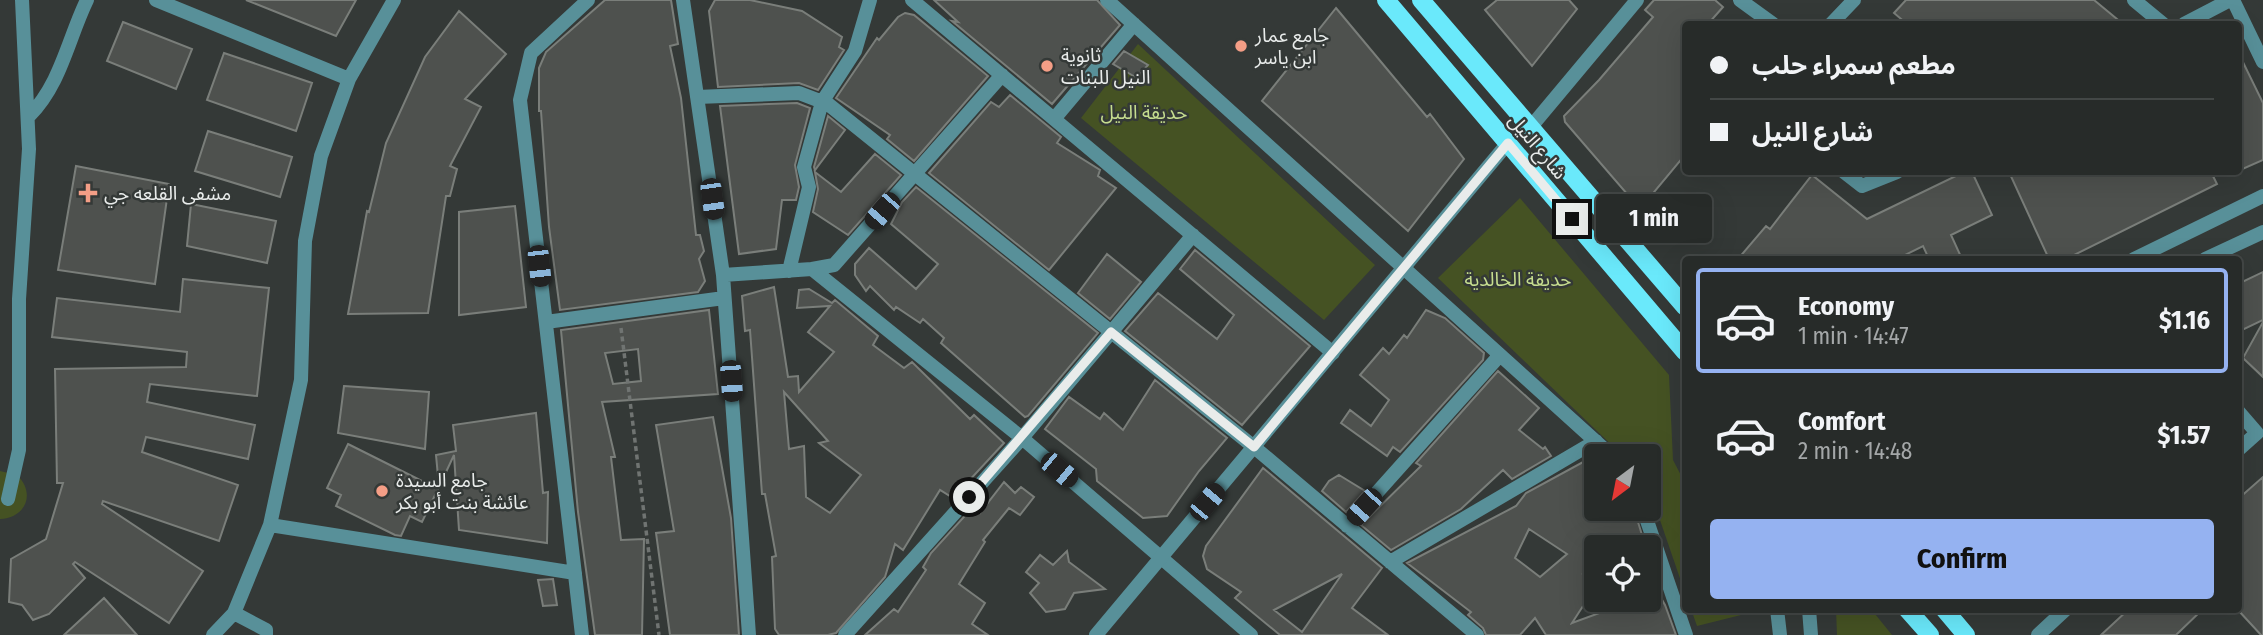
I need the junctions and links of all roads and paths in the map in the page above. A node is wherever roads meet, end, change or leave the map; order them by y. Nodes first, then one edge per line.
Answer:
1 (22, 0) edge
2 (88, 0) edge
3 (156, 0) edge
4 (394, 0) edge
5 (588, 0) edge
6 (683, 0) edge
7 (870, 0) edge
8 (912, 0) edge
9 (1107, 0) edge
10 (1386, 0) edge
11 (1421, 0) edge
12 (1637, 0) edge
13 (1740, 0) edge
14 (1854, 0) edge
15 (2134, 0) edge
16 (2231, 0) edge
17 (1769, 21) edge
18 (1834, 21) edge
19 (2159, 21) edge
20 (2190, 21) edge
21 (2242, 21) edge
22 (2242, 21) edge
23 (1134, 24) junction
24 (2263, 62) edge
25 (1002, 75) junction
26 (349, 79) junction
27 (697, 97) junction
28 (822, 102) junction
29 (29, 116) junction
30 (1054, 119) junction
31 (1530, 128) junction
32 (1508, 143) junction
33 (914, 174) junction
34 (1848, 175) edge
35 (1890, 175) edge
36 (2263, 195) edge
37 (2263, 232) edge
38 (1193, 235) junction
39 (2140, 256) edge
40 (2212, 256) edge
41 (1404, 268) junction
42 (812, 270) junction
43 (789, 271) junction
44 (723, 275) junction
45 (724, 298) junction
46 (1682, 304) edge
47 (619, 312) junction
48 (546, 322) junction
49 (1111, 332) junction
50 (1682, 348) edge
51 (1333, 353) junction
52 (1500, 355) junction
53 (2242, 416) edge
54 (1022, 438) junction
55 (1595, 441) junction
56 (1598, 444) edge
57 (2242, 446) edge
58 (1254, 447) junction
59 (8, 499) dead end
60 (1647, 522) edge
61 (270, 524) junction
62 (1347, 526) junction
63 (1161, 556) junction
64 (1390, 562) junction
65 (575, 573) junction
66 (234, 613) junction
67 (1777, 613) edge
68 (1809, 613) edge
69 (1911, 613) edge
70 (1947, 613) edge
71 (2062, 613) edge
72 (213, 635) edge
73 (266, 635) edge
74 (582, 635) edge
75 (659, 635) edge
76 (749, 635) edge
77 (845, 635) edge
78 (1096, 635) edge
79 (1251, 635) edge
80 (1477, 635) edge
81 (1686, 635) edge
82 (1780, 635) edge
83 (1811, 635) edge
84 (1930, 635) edge
85 (1966, 635) edge
86 (2038, 635) edge

1 - 29 street
2 - 29 street
3 - 26 street
4 - 26 street
5 - 48 street
6 - 27 street
7 - 28 street
8 - 25 street
9 - 23 street
10 - 32 main road, شارع النيل
11 - 31 main road, شارع النيل
12 - 31 street
13 - 17 street
14 - 18 street
15 - 19 street
16 - 20 street
16 - 22 street
21 - 24 street
23 - 30 street
23 - 41 street
25 - 30 street
25 - 33 street
26 - 61 street
27 - 28 street
27 - 44 street
28 - 33 street
28 - 43 street
29 - 59 street
30 - 38 street
31 - 46 main road, شارع النيل
32 - 41 street
32 - 50 main road, شارع النيل
33 - 42 street
33 - 49 street
34 - 35 street
36 - 39 street
37 - 40 street
38 - 49 street
38 - 51 street
41 - 51 street
41 - 52 street
42 - 43 street
42 - 54 street
43 - 44 street
44 - 45 street
45 - 47 street
45 - 76 street
47 - 48 street
47 - 75 path
48 - 65 street
49 - 54 street
49 - 58 street
51 - 58 street
52 - 55 street
52 - 62 street
53 - 57 street
54 - 63 street
54 - 77 street
55 - 56 street
55 - 64 street
58 - 62 street
58 - 63 street
60 - 81 street
61 - 65 street
61 - 66 street
62 - 64 street
63 - 78 street
63 - 79 street
64 - 80 street
65 - 74 street
66 - 72 street
66 - 73 street
67 - 82 street
68 - 83 street
69 - 84 main road
70 - 85 main road
71 - 86 street

